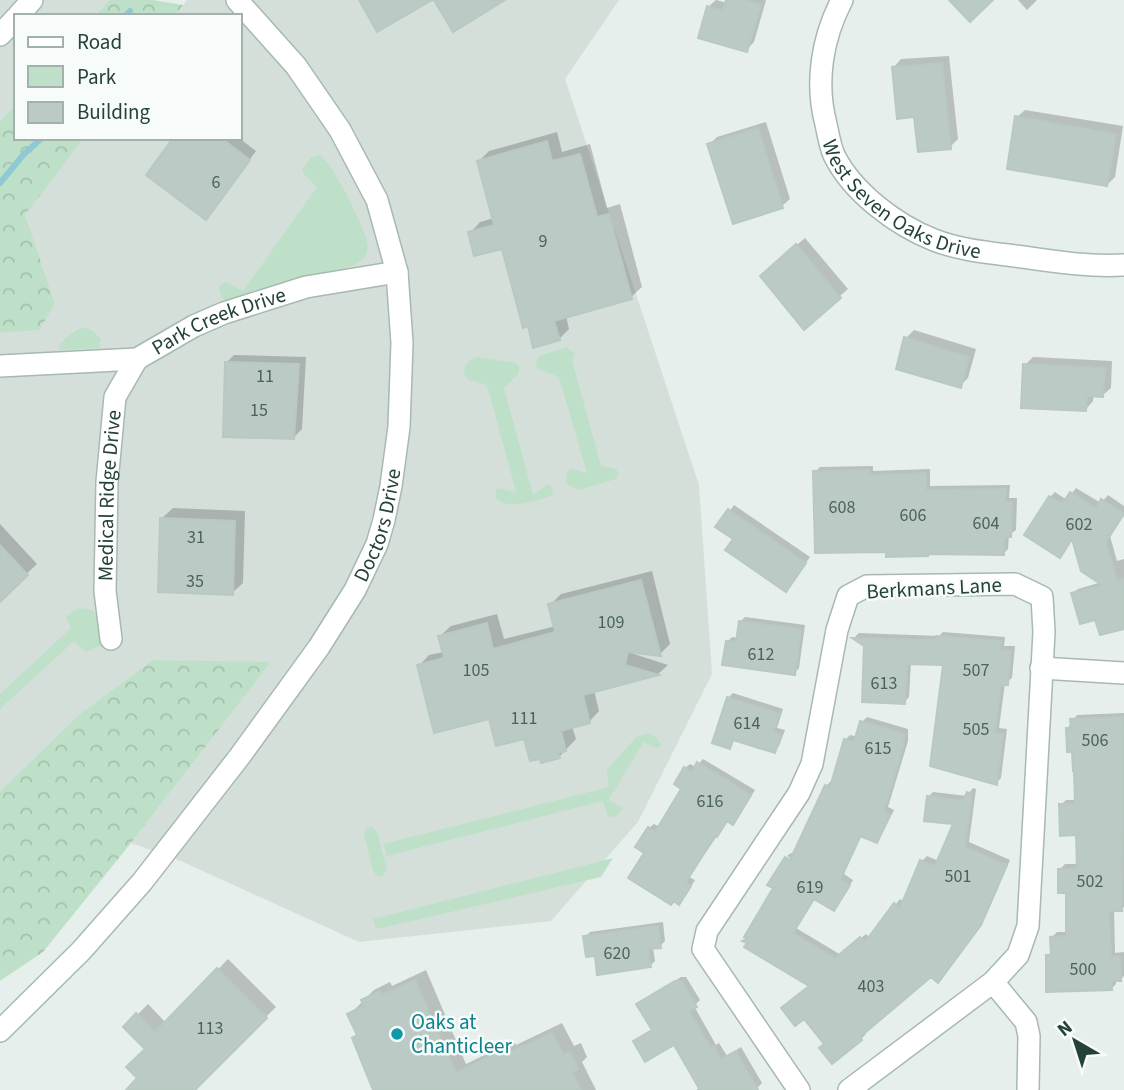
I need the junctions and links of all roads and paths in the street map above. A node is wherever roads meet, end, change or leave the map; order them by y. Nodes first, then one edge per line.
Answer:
1 (32, 0) edge
2 (237, 0) edge
3 (842, 0) edge
4 (20, 14) edge
5 (14, 20) edge
6 (0, 35) edge
7 (1124, 265) edge
8 (397, 272) junction
9 (137, 359) junction
10 (0, 366) edge
11 (111, 639) dead end
12 (1041, 668) junction
13 (1124, 673) edge
14 (993, 982) junction
15 (43, 989) junction
16 (0, 1017) edge
17 (0, 1031) edge
18 (799, 1090) edge
19 (849, 1090) edge
20 (1028, 1090) edge

1 - 4 street
2 - 8 street, Doctors Drive
3 - 7 street, West Seven Oaks Drive
5 - 6 street
8 - 9 street, Park Creek Drive
8 - 15 street, Doctors Drive
9 - 10 street, Park Creek Drive
9 - 11 street, Medical Ridge Drive
12 - 13 street
12 - 14 street, Berkmans Lane
12 - 18 street, Berkmans Lane
14 - 19 street, Berkmans Lane
14 - 20 street
15 - 16 street, Doctors Drive
15 - 17 street, Doctors Drive

